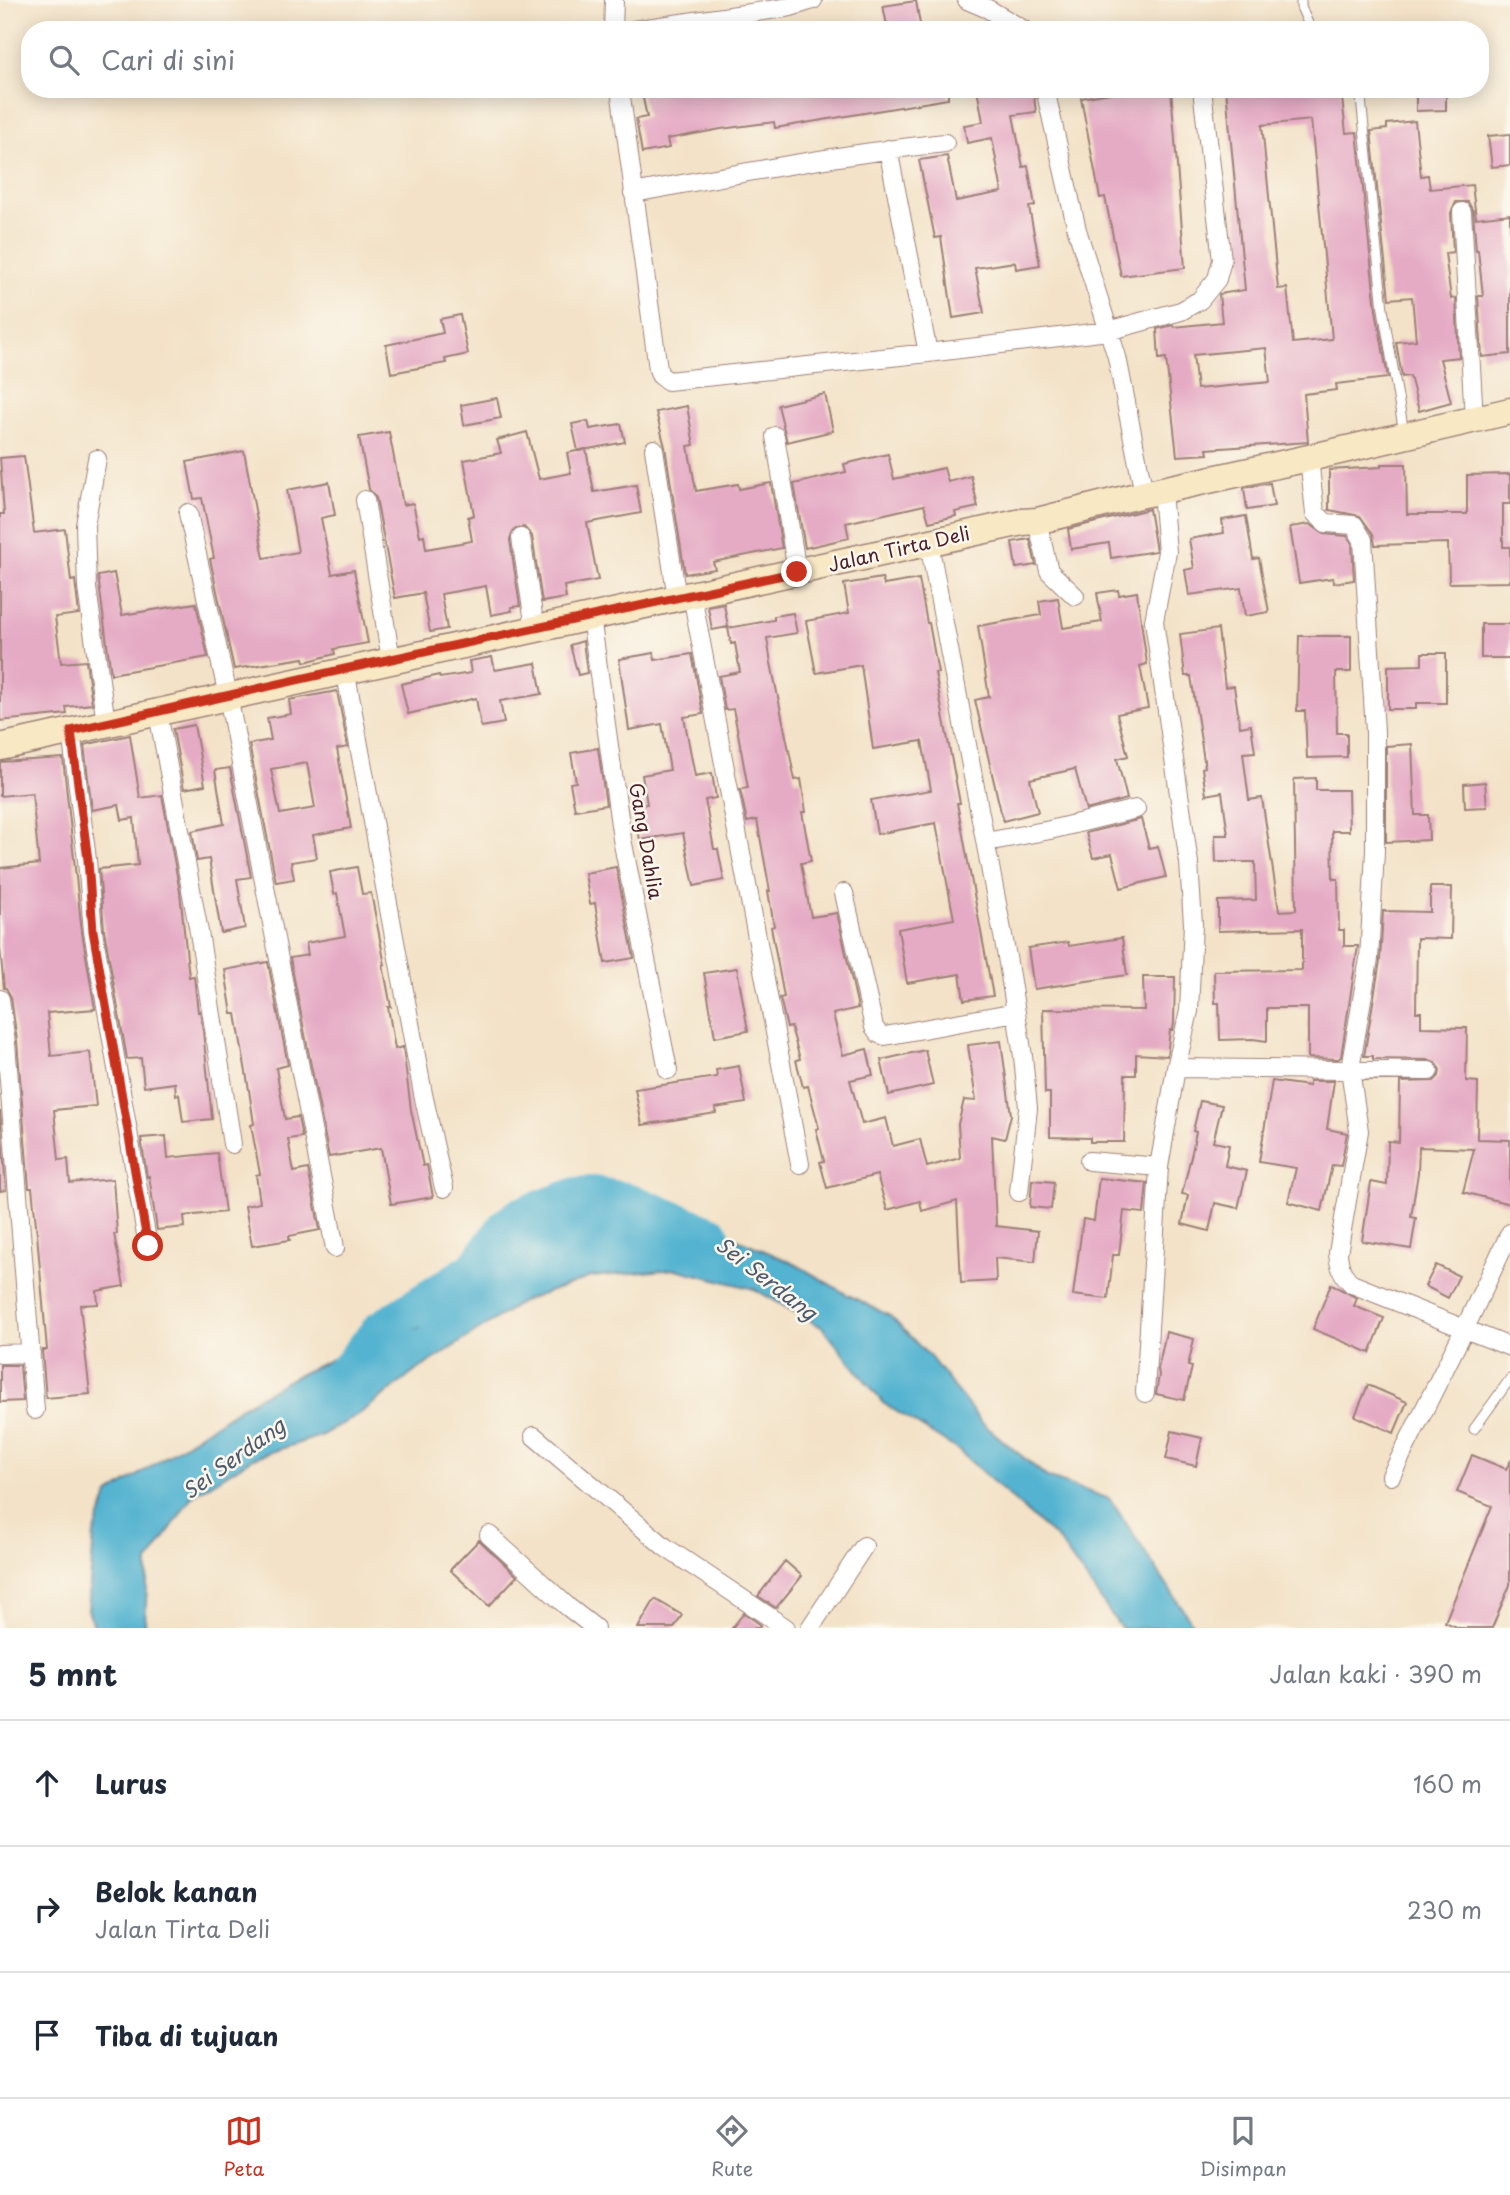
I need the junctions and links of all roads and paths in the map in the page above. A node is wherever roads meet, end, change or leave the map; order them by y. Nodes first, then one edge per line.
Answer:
1 (614, 0) edge
2 (813, 0) edge
3 (967, 0) edge
4 (1301, 0) edge
5 (613, 21) edge
6 (695, 21) edge
7 (1009, 21) edge
8 (1307, 21) edge
9 (621, 98) edge
10 (1047, 98) edge
11 (1203, 98) edge
12 (1361, 98) edge
13 (945, 144) dead end
14 (888, 149) junction
15 (633, 193) junction
16 (1462, 212) dead end
17 (1108, 331) junction
18 (928, 353) junction
19 (1510, 411) edge
20 (1474, 419) junction
21 (1405, 434) junction
22 (775, 436) dead end
23 (654, 449) dead end
24 (1309, 458) junction
25 (97, 459) dead end
26 (1153, 492) junction
27 (365, 500) dead end
28 (188, 513) dead end
29 (1037, 521) junction
30 (521, 538) dead end
31 (929, 543) junction
32 (797, 572) junction
33 (684, 596) junction
34 (1075, 596) dead end
35 (591, 617) junction
36 (535, 628) junction
37 (391, 660) junction
38 (345, 669) junction
39 (228, 696) junction
40 (158, 713) junction
41 (106, 723) junction
42 (71, 731) junction
43 (0, 747) edge
44 (1136, 809) dead end
45 (986, 842) junction
46 (844, 893) dead end
47 (0, 999) edge
48 (1016, 1012) junction
49 (1176, 1068) junction
50 (1350, 1069) junction
51 (668, 1070) dead end
52 (1429, 1071) dead end
53 (232, 1144) dead end
54 (1089, 1161) dead end
55 (800, 1164) dead end
56 (1159, 1167) junction
57 (444, 1188) dead end
58 (1019, 1192) dead end
59 (1510, 1233) edge
60 (148, 1246) dead end
61 (335, 1248) dead end
62 (1465, 1328) junction
63 (1510, 1347) edge
64 (31, 1353) junction
65 (0, 1354) edge
66 (1510, 1379) edge
67 (1145, 1393) dead end
68 (35, 1410) dead end
69 (1474, 1429) dead end
70 (534, 1436) dead end
71 (1391, 1476) dead end
72 (489, 1535) dead end
73 (864, 1546) dead end
74 (595, 1628) edge
75 (786, 1628) edge
76 (810, 1628) edge

1 - 5 street
2 - 6 street
3 - 7 street
4 - 8 lane
9 - 15 street
10 - 17 street
11 - 17 street
12 - 21 lane
13 - 14 street
14 - 15 street
14 - 18 street
15 - 18 street
16 - 20 street
17 - 18 street
17 - 26 street
19 - 20 street, Jalan Tirta Deli
20 - 21 street, Jalan Tirta Deli
21 - 24 street, Jalan Tirta Deli
22 - 32 street
23 - 33 street
24 - 26 street, Jalan Tirta Deli
24 - 50 street
25 - 41 street
26 - 29 street, Jalan Tirta Deli
26 - 49 street
27 - 37 street
28 - 39 street
29 - 31 street, Jalan Tirta Deli
29 - 34 street
30 - 36 street
31 - 32 street, Jalan Tirta Deli
31 - 45 street
32 - 33 street, Jalan Tirta Deli
33 - 35 street, Jalan Tirta Deli
33 - 55 street
35 - 36 street, Jalan Tirta Deli
35 - 51 street, Gang Dahlia
36 - 37 street, Jalan Tirta Deli
37 - 38 street, Jalan Tirta Deli
38 - 39 street, Jalan Tirta Deli
38 - 57 street
39 - 40 street, Jalan Tirta Deli
39 - 61 street
40 - 41 street, Jalan Tirta Deli
40 - 53 street
41 - 42 street, Jalan Tirta Deli
42 - 43 street, Jalan Tirta Deli
42 - 60 street
44 - 45 street
45 - 48 street
46 - 48 street
47 - 64 street
48 - 58 street
49 - 50 street
49 - 56 street
50 - 52 street
50 - 62 street
54 - 56 street
56 - 67 street
59 - 62 street
62 - 63 street
62 - 71 street
64 - 65 street
64 - 68 street
66 - 69 lane
70 - 75 street
72 - 74 street
73 - 76 street

